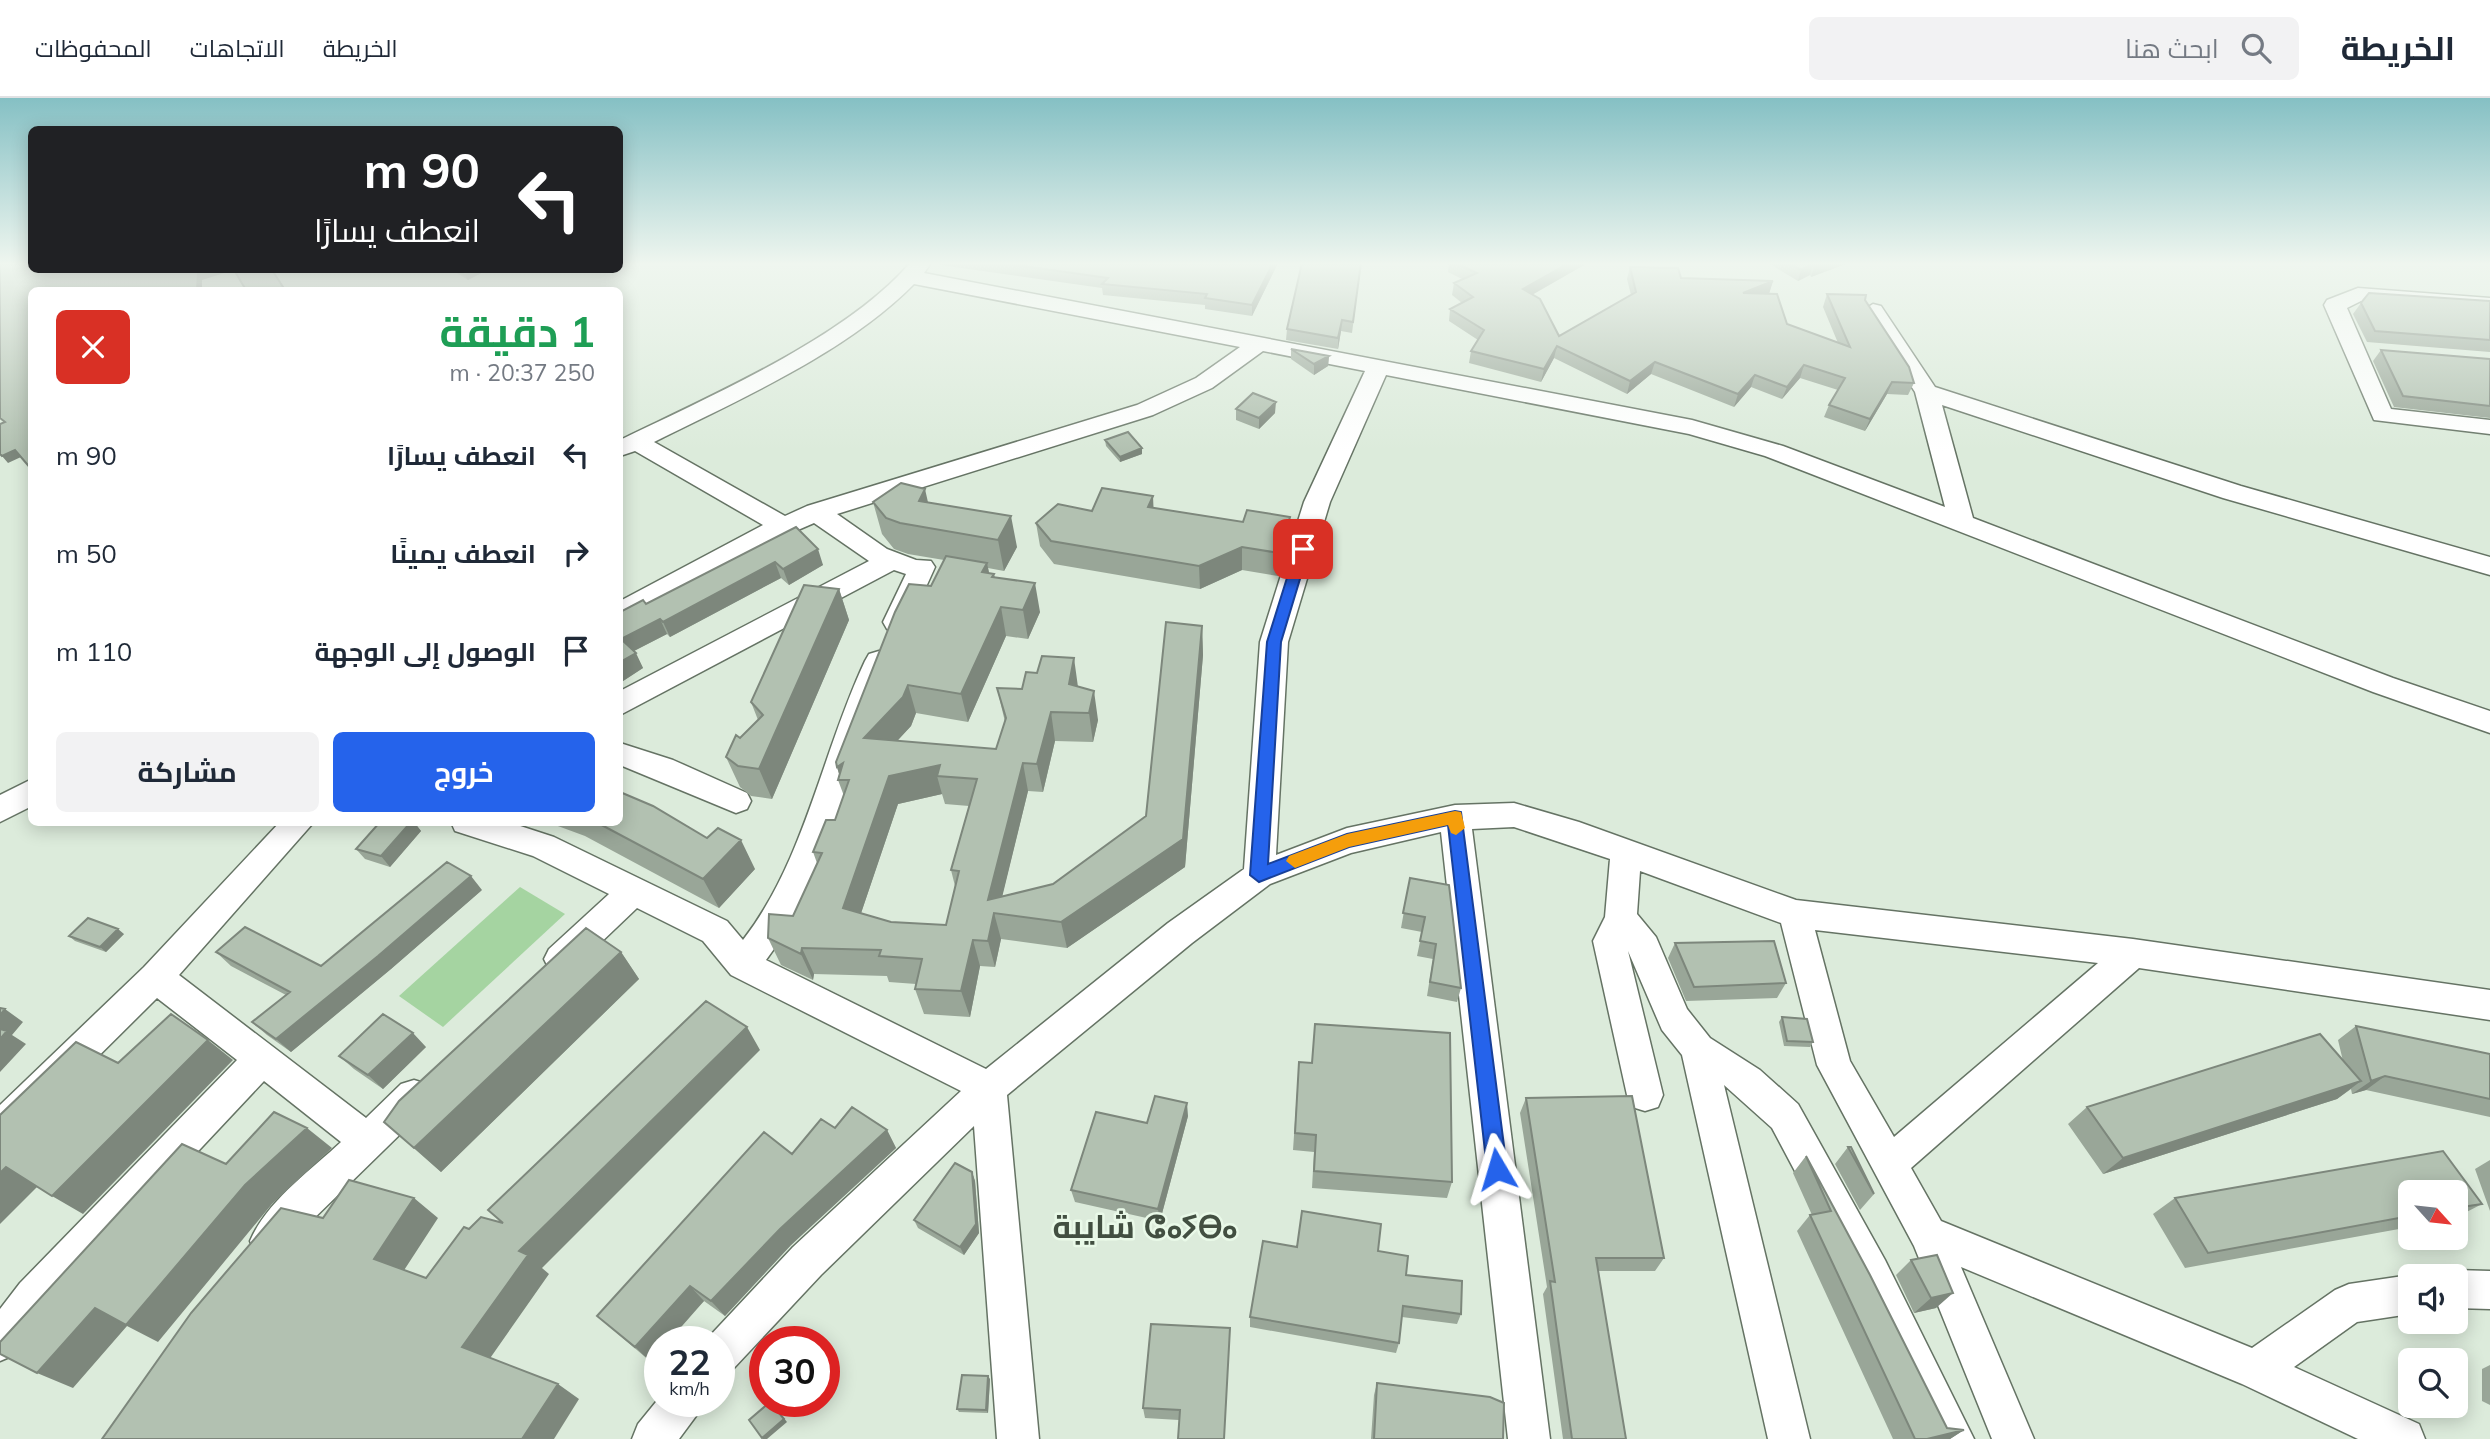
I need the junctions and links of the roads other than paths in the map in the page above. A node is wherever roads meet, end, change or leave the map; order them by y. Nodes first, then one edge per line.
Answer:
1 (847, 326) edge
2 (1169, 326) edge
3 (1883, 326) edge
4 (2344, 326) edge
5 (1257, 345) junction
6 (2354, 350) junction
7 (2380, 352) edge
8 (1378, 368) junction
9 (1927, 392) junction
10 (2490, 426) edge
11 (627, 445) edge
12 (816, 512) junction
13 (1962, 523) junction
14 (784, 526) junction
15 (892, 560) junction
16 (2490, 566) edge
17 (623, 611) edge
18 (623, 703) edge
19 (2490, 722) edge
20 (623, 755) edge
21 (28, 793) edge
22 (736, 801) edge
23 (0, 810) edge
24 (1455, 817) junction
25 (295, 826) edge
26 (479, 826) edge
27 (1626, 852) junction
28 (1259, 875) junction
29 (634, 891) junction
30 (1795, 914) junction
31 (1621, 917) junction
32 (2133, 953) junction
33 (743, 965) junction
34 (156, 977) junction
35 (532, 985) edge
36 (2490, 1005) edge
37 (1698, 1049) junction
38 (262, 1059) junction
39 (434, 1077) edge
40 (989, 1088) junction
41 (1646, 1095) dead end
42 (0, 1129) edge
43 (367, 1140) junction
44 (1889, 1164) junction
45 (1928, 1234) junction
46 (251, 1262) edge
47 (2468, 1289) edge
48 (2490, 1290) edge
49 (2398, 1296) edge
50 (735, 1338) edge
51 (0, 1341) edge
52 (2256, 1370) junction
53 (670, 1417) edge
54 (653, 1439) edge
55 (1018, 1439) edge
56 (1529, 1439) edge
57 (1789, 1439) edge
58 (1953, 1439) edge
59 (2013, 1439) edge
60 (2404, 1439) edge

1 - 11 street
2 - 5 street
3 - 9 street
4 - 6 street
5 - 8 street
5 - 12 street
6 - 7 street
6 - 10 street
8 - 13 street
8 - 28 street
9 - 13 street
9 - 16 street
11 - 14 street
12 - 14 street
12 - 15 street
13 - 19 street
14 - 17 street
15 - 18 street
15 - 33 street
20 - 22 street
21 - 23 street
24 - 27 street
24 - 28 street
24 - 56 street
25 - 34 street
26 - 29 street
27 - 30 street
27 - 31 street
28 - 40 street
29 - 33 street
29 - 35 street
30 - 32 street
30 - 44 street
31 - 37 street
31 - 41 street
32 - 36 street
32 - 44 street
33 - 40 street
34 - 38 street
34 - 42 street
37 - 57 street
37 - 58 street
38 - 43 street
38 - 51 street
39 - 43 street
40 - 50 street
40 - 55 street
43 - 46 street
44 - 45 street
45 - 52 street
45 - 59 street
47 - 48 street
49 - 52 street
52 - 60 street
53 - 54 street

